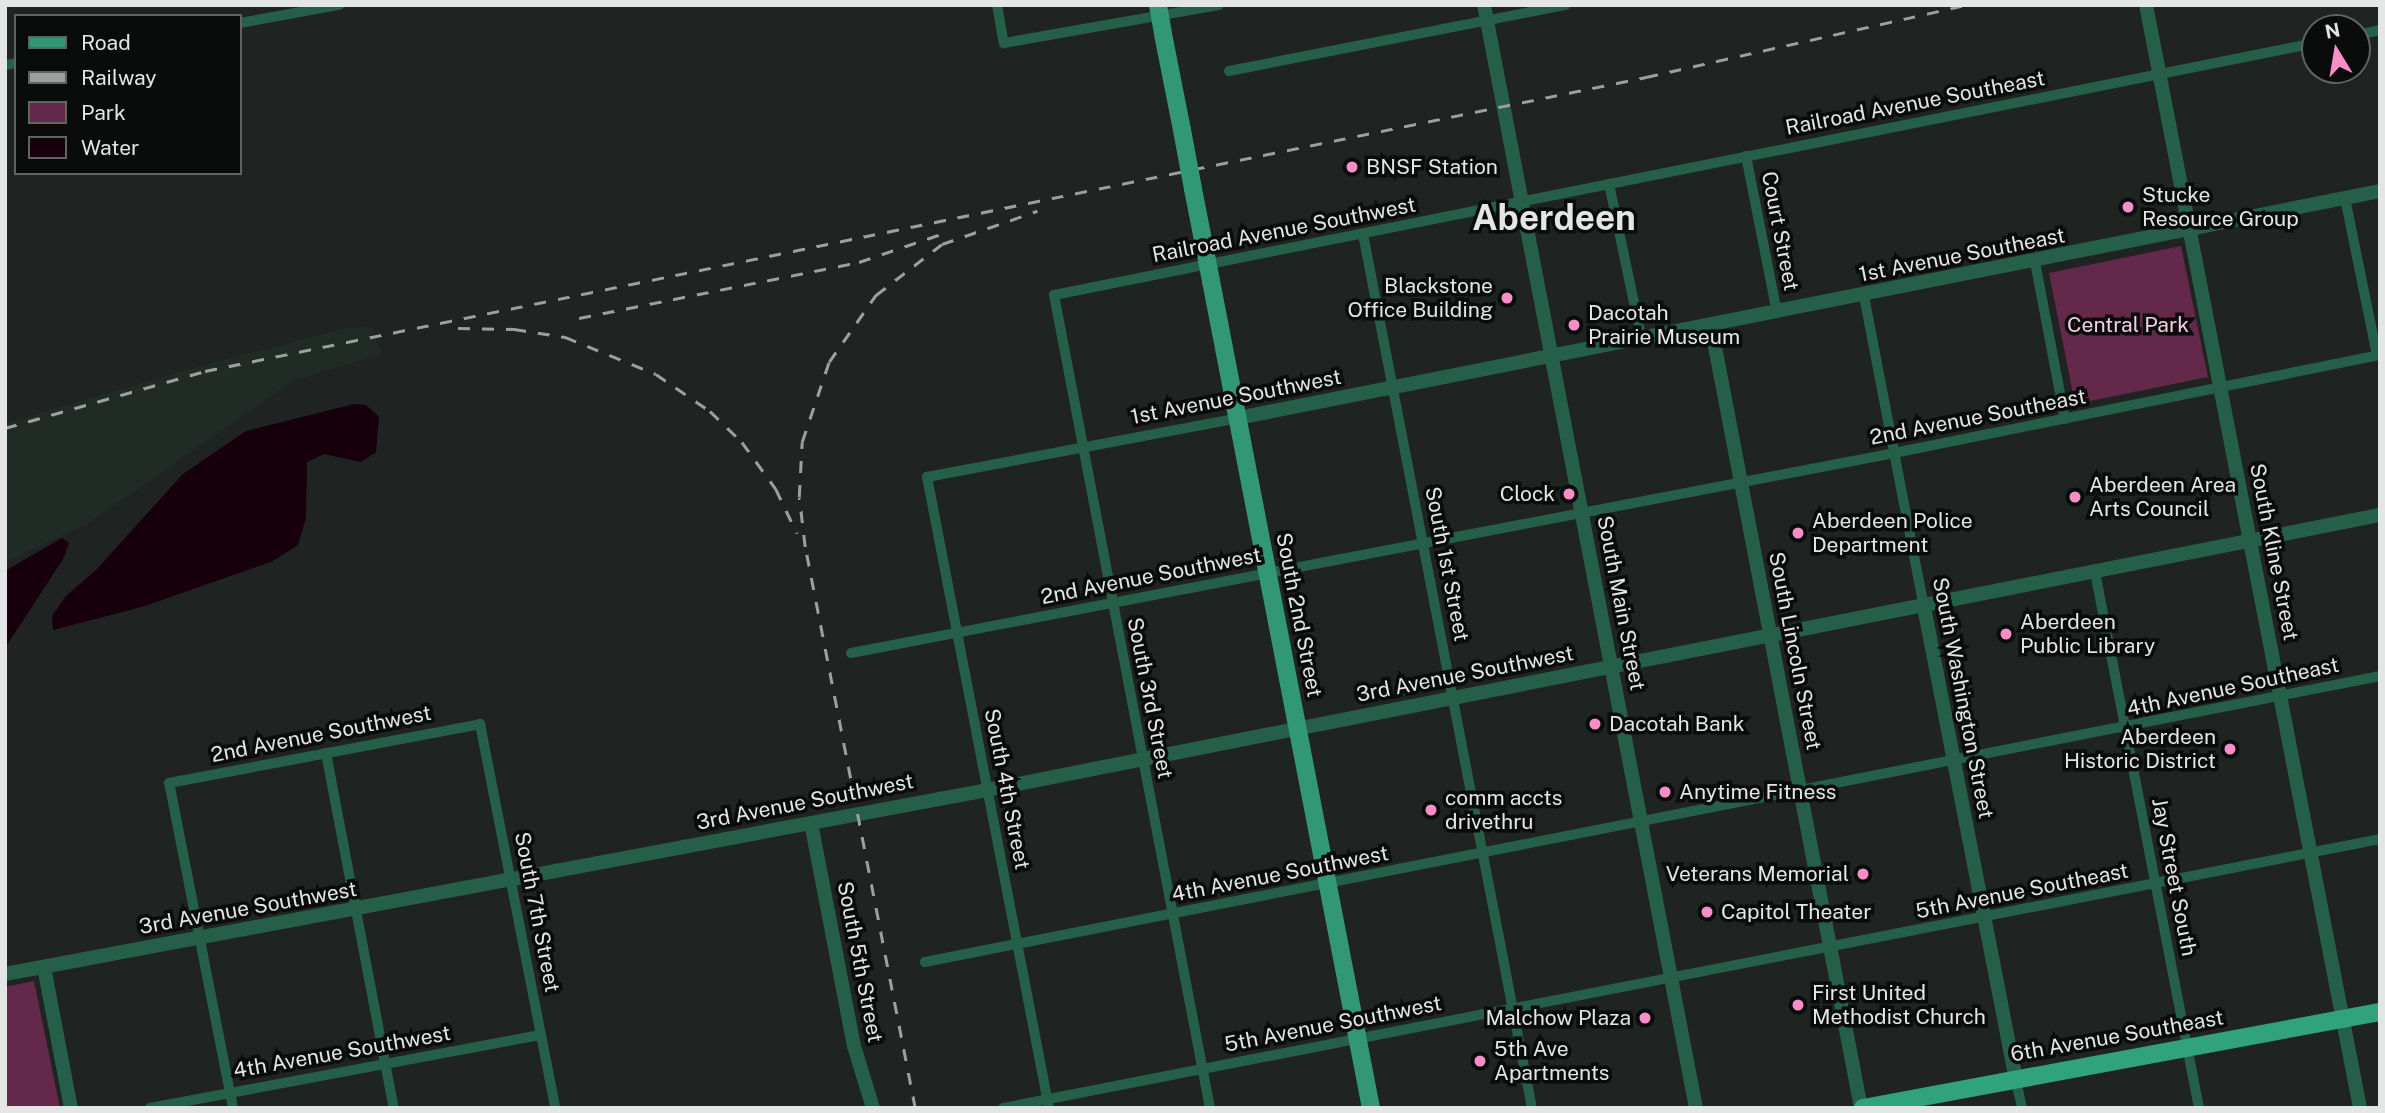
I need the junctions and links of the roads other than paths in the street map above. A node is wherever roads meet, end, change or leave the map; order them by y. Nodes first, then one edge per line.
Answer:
1 (339, 5) edge
2 (997, 5) edge
3 (1158, 5) edge
4 (1219, 5) edge
5 (1484, 5) edge
6 (1566, 5) edge
7 (2146, 5) edge
8 (300, 9) edge
9 (1487, 21) junction
10 (242, 23) edge
11 (2301, 46) edge
12 (1229, 71) dead end
13 (2160, 75) junction
14 (1746, 156) junction
15 (1609, 184) junction
16 (2380, 191) edge
17 (2345, 198) junction
18 (1522, 202) junction
19 (2190, 230) junction
20 (1363, 234) junction
21 (2035, 262) junction
22 (1054, 295) joint
23 (1864, 296) junction
24 (1777, 313) junction
25 (1711, 326) junction
26 (1642, 340) junction
27 (2378, 355) edge
28 (1552, 357) junction
29 (2221, 386) junction
30 (1394, 388) junction
31 (1238, 418) junction
32 (2065, 419) junction
33 (1083, 448) junction
34 (1895, 453) junction
35 (927, 477) joint
36 (1741, 482) junction
37 (1582, 513) junction
38 (2380, 515) edge
39 (2251, 541) junction
40 (1423, 544) junction
41 (2095, 572) junction
42 (1267, 573) junction
43 (1112, 603) junction
44 (1924, 607) junction
45 (958, 633) junction
46 (1771, 637) junction
47 (851, 653) dead end
48 (1612, 667) junction
49 (2380, 676) edge
50 (2281, 697) junction
51 (1453, 698) junction
52 (480, 724) joint
53 (1298, 727) junction
54 (2126, 729) junction
55 (326, 753) junction
56 (1142, 758) junction
57 (1954, 763) junction
58 (987, 790) junction
59 (1800, 792) junction
60 (811, 823) junction
61 (1642, 824) junction
62 (2380, 839) edge
63 (2311, 853) junction
64 (1483, 854) junction
65 (511, 880) junction
66 (2157, 883) junction
67 (1328, 885) junction
68 (356, 909) junction
69 (1173, 915) junction
70 (1983, 919) junction
71 (200, 938) junction
72 (1017, 944) junction
73 (1830, 948) junction
74 (925, 962) dead end
75 (44, 967) junction
76 (5, 974) edge
77 (1672, 979) junction
78 (1514, 1008) junction
79 (2380, 1012) edge
80 (2343, 1018) junction
81 (541, 1035) junction
82 (1358, 1039) junction
83 (2187, 1047) junction
84 (385, 1063) junction
85 (1202, 1070) junction
86 (2015, 1077) junction
87 (230, 1092) junction
88 (1048, 1104) edge
89 (71, 1108) edge
90 (150, 1108) edge
91 (233, 1108) edge
92 (394, 1108) edge
93 (555, 1108) edge
94 (873, 1108) edge
95 (1003, 1108) edge
96 (1210, 1108) edge
97 (1371, 1108) edge
98 (1532, 1108) edge
99 (1696, 1108) edge
100 (1862, 1108) edge
101 (2022, 1108) edge
102 (2199, 1108) edge
103 (2360, 1108) edge

1 - 8 street
2 - 4 street
3 - 31 main road, South 2nd Street, bridge
5 - 9 street, South Main Street
6 - 9 street
7 - 13 street, South Kline Street
8 - 10 street
9 - 12 street
9 - 18 street, South Main Street
11 - 13 street, Railroad Avenue Southeast
13 - 14 street, Railroad Avenue Southeast
13 - 19 street, South Kline Street
14 - 15 street, Railroad Avenue Southeast
14 - 24 street, Court Street
15 - 18 street, Railroad Avenue Southeast
15 - 26 street
16 - 17 street, 1st Avenue Southeast
17 - 19 street, 1st Avenue Southeast
17 - 27 street
18 - 20 street, Railroad Avenue Southwest
18 - 28 street, South Main Street
19 - 21 street, 1st Avenue Southeast
19 - 29 street, South Kline Street
20 - 22 street, Railroad Avenue Southwest
20 - 30 street, South 1st Street
21 - 23 street, 1st Avenue Southeast
21 - 32 street
22 - 33 street, South 3rd Street
23 - 24 street, 1st Avenue Southeast
23 - 34 street, South Washington Street
24 - 25 street, 1st Avenue Southeast
25 - 26 street, 1st Avenue Southeast
25 - 36 street, South Lincoln Street
26 - 28 street, 1st Avenue Southeast
27 - 29 street, 2nd Avenue Southeast
28 - 30 street, 1st Avenue Southwest
28 - 37 street, South Main Street
29 - 32 street, 2nd Avenue Southeast
29 - 39 street, South Kline Street
30 - 31 street, 1st Avenue Southwest
30 - 40 street, South 1st Street
31 - 33 street, 1st Avenue Southwest
31 - 42 main road, South 2nd Street
32 - 34 street, 2nd Avenue Southeast
33 - 35 street, 1st Avenue Southwest
33 - 43 street, South 3rd Street
34 - 36 street, 2nd Avenue Southeast
34 - 44 street, South Washington Street
35 - 45 street, South 4th Street
36 - 37 street, 2nd Avenue Southeast
36 - 46 street, South Lincoln Street
37 - 40 street, 2nd Avenue Southwest
37 - 48 street, South Main Street
38 - 39 street, 3rd Avenue Southwest
39 - 41 street, 3rd Avenue Southwest
39 - 50 street, South Kline Street
40 - 42 street, 2nd Avenue Southwest
40 - 51 street, South 1st Street
41 - 44 street, 3rd Avenue Southwest
41 - 54 street, Jay Street South
42 - 43 street, 2nd Avenue Southwest
42 - 53 main road, South 2nd Street
43 - 45 street, 2nd Avenue Southwest
43 - 56 street, South 3rd Street
44 - 46 street, 3rd Avenue Southwest
44 - 57 street, South Washington Street
45 - 47 street, 2nd Avenue Southwest
45 - 58 street, South 4th Street
46 - 48 street, 3rd Avenue Southwest
46 - 59 street, South Lincoln Street
48 - 51 street, 3rd Avenue Southwest
48 - 61 street, South Main Street
49 - 50 street, 4th Avenue Southeast
50 - 54 street, 4th Avenue Southeast
50 - 63 street, South Kline Street
51 - 53 street, 3rd Avenue Southwest
51 - 64 street, South 1st Street
52 - 55 street, 2nd Avenue Southwest
52 - 65 street, South 7th Street
53 - 56 street, 3rd Avenue Southwest
53 - 67 main road, South 2nd Street
54 - 57 street, 4th Avenue Southeast
54 - 66 street, Jay Street South
55 - 68 street
55 - 71 street, 2nd Avenue Southwest
56 - 58 street, 3rd Avenue Southwest
56 - 69 street, South 3rd Street
57 - 59 street, 4th Avenue Southeast
57 - 70 street, South Washington Street
58 - 60 street, 3rd Avenue Southwest
58 - 72 street, South 4th Street
59 - 61 street, 4th Avenue Southeast
59 - 73 street, South Lincoln Street
60 - 65 street, 3rd Avenue Southwest
60 - 94 street, South 5th Street
61 - 64 street, 4th Avenue Southwest
61 - 77 street, South Main Street
62 - 63 street, 5th Avenue Southeast
63 - 66 street, 5th Avenue Southeast
63 - 80 street, South Kline Street
64 - 67 street, 4th Avenue Southwest
64 - 78 street, South 1st Street
65 - 68 street, 3rd Avenue Southwest
65 - 81 street, South 7th Street
66 - 70 street, 5th Avenue Southeast
66 - 83 street, Jay Street South
67 - 69 street, 4th Avenue Southwest
67 - 82 main road, South 2nd Street
68 - 71 street, 3rd Avenue Southwest
68 - 84 street
69 - 72 street, 4th Avenue Southwest
69 - 85 street, South 3rd Street
70 - 73 street, 5th Avenue Southeast
70 - 86 street, South Washington Street
71 - 75 street, 3rd Avenue Southwest
71 - 87 street
72 - 74 street, 4th Avenue Southwest
72 - 88 street, South 4th Street
73 - 77 street, 5th Avenue Southeast
73 - 100 street, South Lincoln Street
75 - 76 street, 3rd Avenue Southwest
75 - 89 street
77 - 78 street, 5th Avenue Southwest
77 - 99 street, South Main Street
78 - 82 street, 5th Avenue Southwest
78 - 98 street, South 1st Street
79 - 80 highway, 6th Avenue Southeast
80 - 83 highway, 6th Avenue Southeast
80 - 103 street, South Kline Street
81 - 84 street, 4th Avenue Southwest
81 - 93 street, South 7th Street
82 - 85 street, 5th Avenue Southwest
82 - 97 main road, South 2nd Street
83 - 86 highway, 6th Avenue Southeast
83 - 102 street, Jay Street South
84 - 87 street, 4th Avenue Southwest
84 - 92 street
85 - 88 street, 5th Avenue Southwest
85 - 96 street, South 3rd Street
86 - 100 highway, 6th Avenue Southeast
86 - 101 street, South Washington Street
87 - 90 street, 4th Avenue Southwest
87 - 91 street
88 - 95 street, 5th Avenue Southwest

